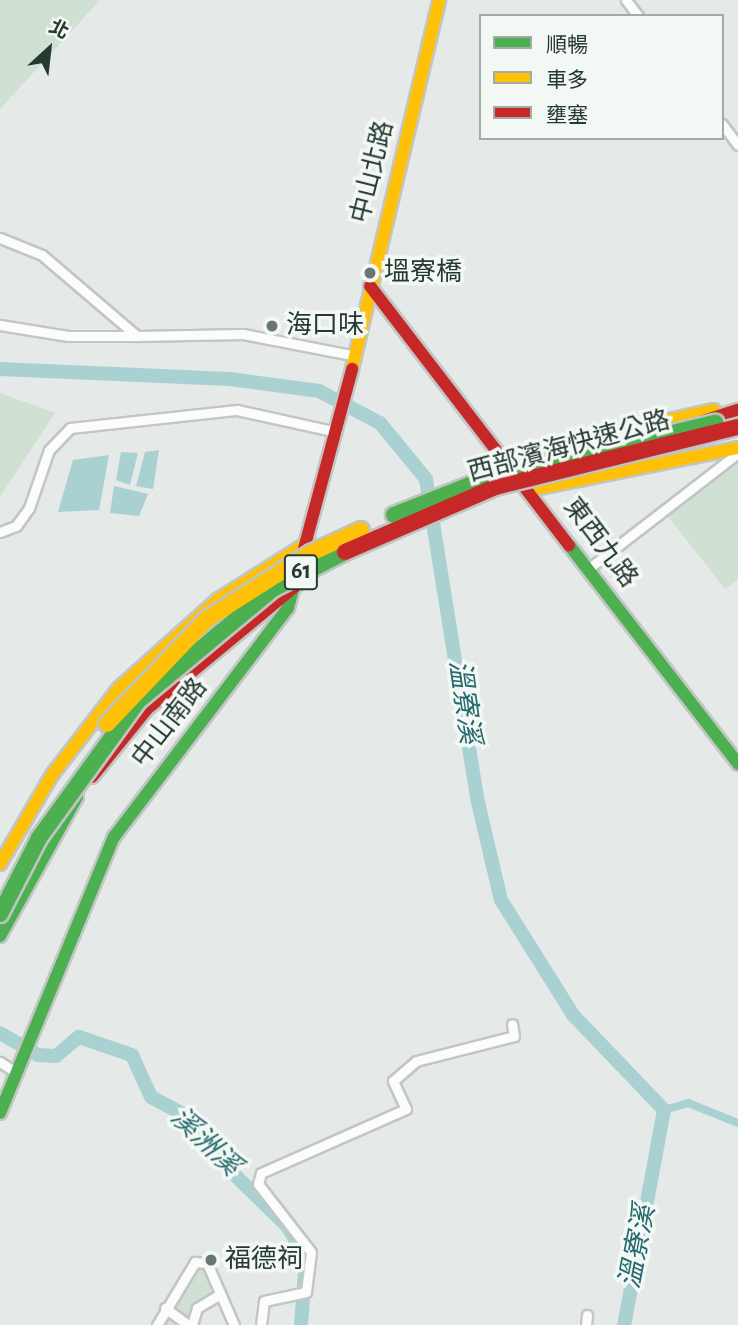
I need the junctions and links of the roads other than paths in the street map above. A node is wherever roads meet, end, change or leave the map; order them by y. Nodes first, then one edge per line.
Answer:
1 (439, 0) edge
2 (724, 127) edge
3 (738, 145) edge
4 (0, 238) edge
5 (370, 286) junction
6 (0, 325) edge
7 (137, 336) junction
8 (356, 356) junction
9 (738, 404) edge
10 (738, 410) edge
11 (738, 417) edge
12 (738, 427) edge
13 (337, 432) junction
14 (738, 434) edge
15 (646, 447) junction
16 (738, 451) edge
17 (502, 458) junction
18 (529, 490) junction
19 (0, 533) edge
20 (309, 542) junction
21 (589, 569) junction
22 (298, 584) junction
23 (738, 764) edge
24 (0, 864) edge
25 (0, 892) edge
26 (0, 914) edge
27 (0, 936) edge
28 (512, 1024) dead end
29 (0, 1062) edge
30 (17, 1073) junction
31 (0, 1113) edge
32 (220, 1294) junction
33 (165, 1308) junction
34 (158, 1325) edge
35 (190, 1325) edge
36 (234, 1325) edge
37 (261, 1325) edge

1 - 5 main road, 中山北路
2 - 3 street
4 - 7 street
5 - 8 main road, 中山北路
5 - 17 main road, 東西九路
6 - 7 street
7 - 8 street
8 - 13 main road, 中山北路
9 - 17 main road
10 - 15 main road
11 - 15 main road, 西部濱海快速公路 / 61, bridge
12 - 15 main road, 西部濱海快速公路 / 61, bridge
13 - 19 street
13 - 20 main road, 中山南路
14 - 15 main road
15 - 25 main road, 西部濱海快速公路 / 61, bridge
15 - 26 main road, 西部濱海快速公路 / 61, bridge
16 - 18 main road
16 - 21 street
17 - 18 main road, 東西九路
18 - 21 main road, 東西九路
20 - 22 main road, 中山南路
20 - 24 main road
21 - 23 main road, 東西九路
22 - 27 main road
22 - 30 main road, 中山南路
28 - 37 street
29 - 30 street
30 - 31 main road
32 - 33 street
32 - 35 street
32 - 36 street
33 - 34 street
33 - 35 street

